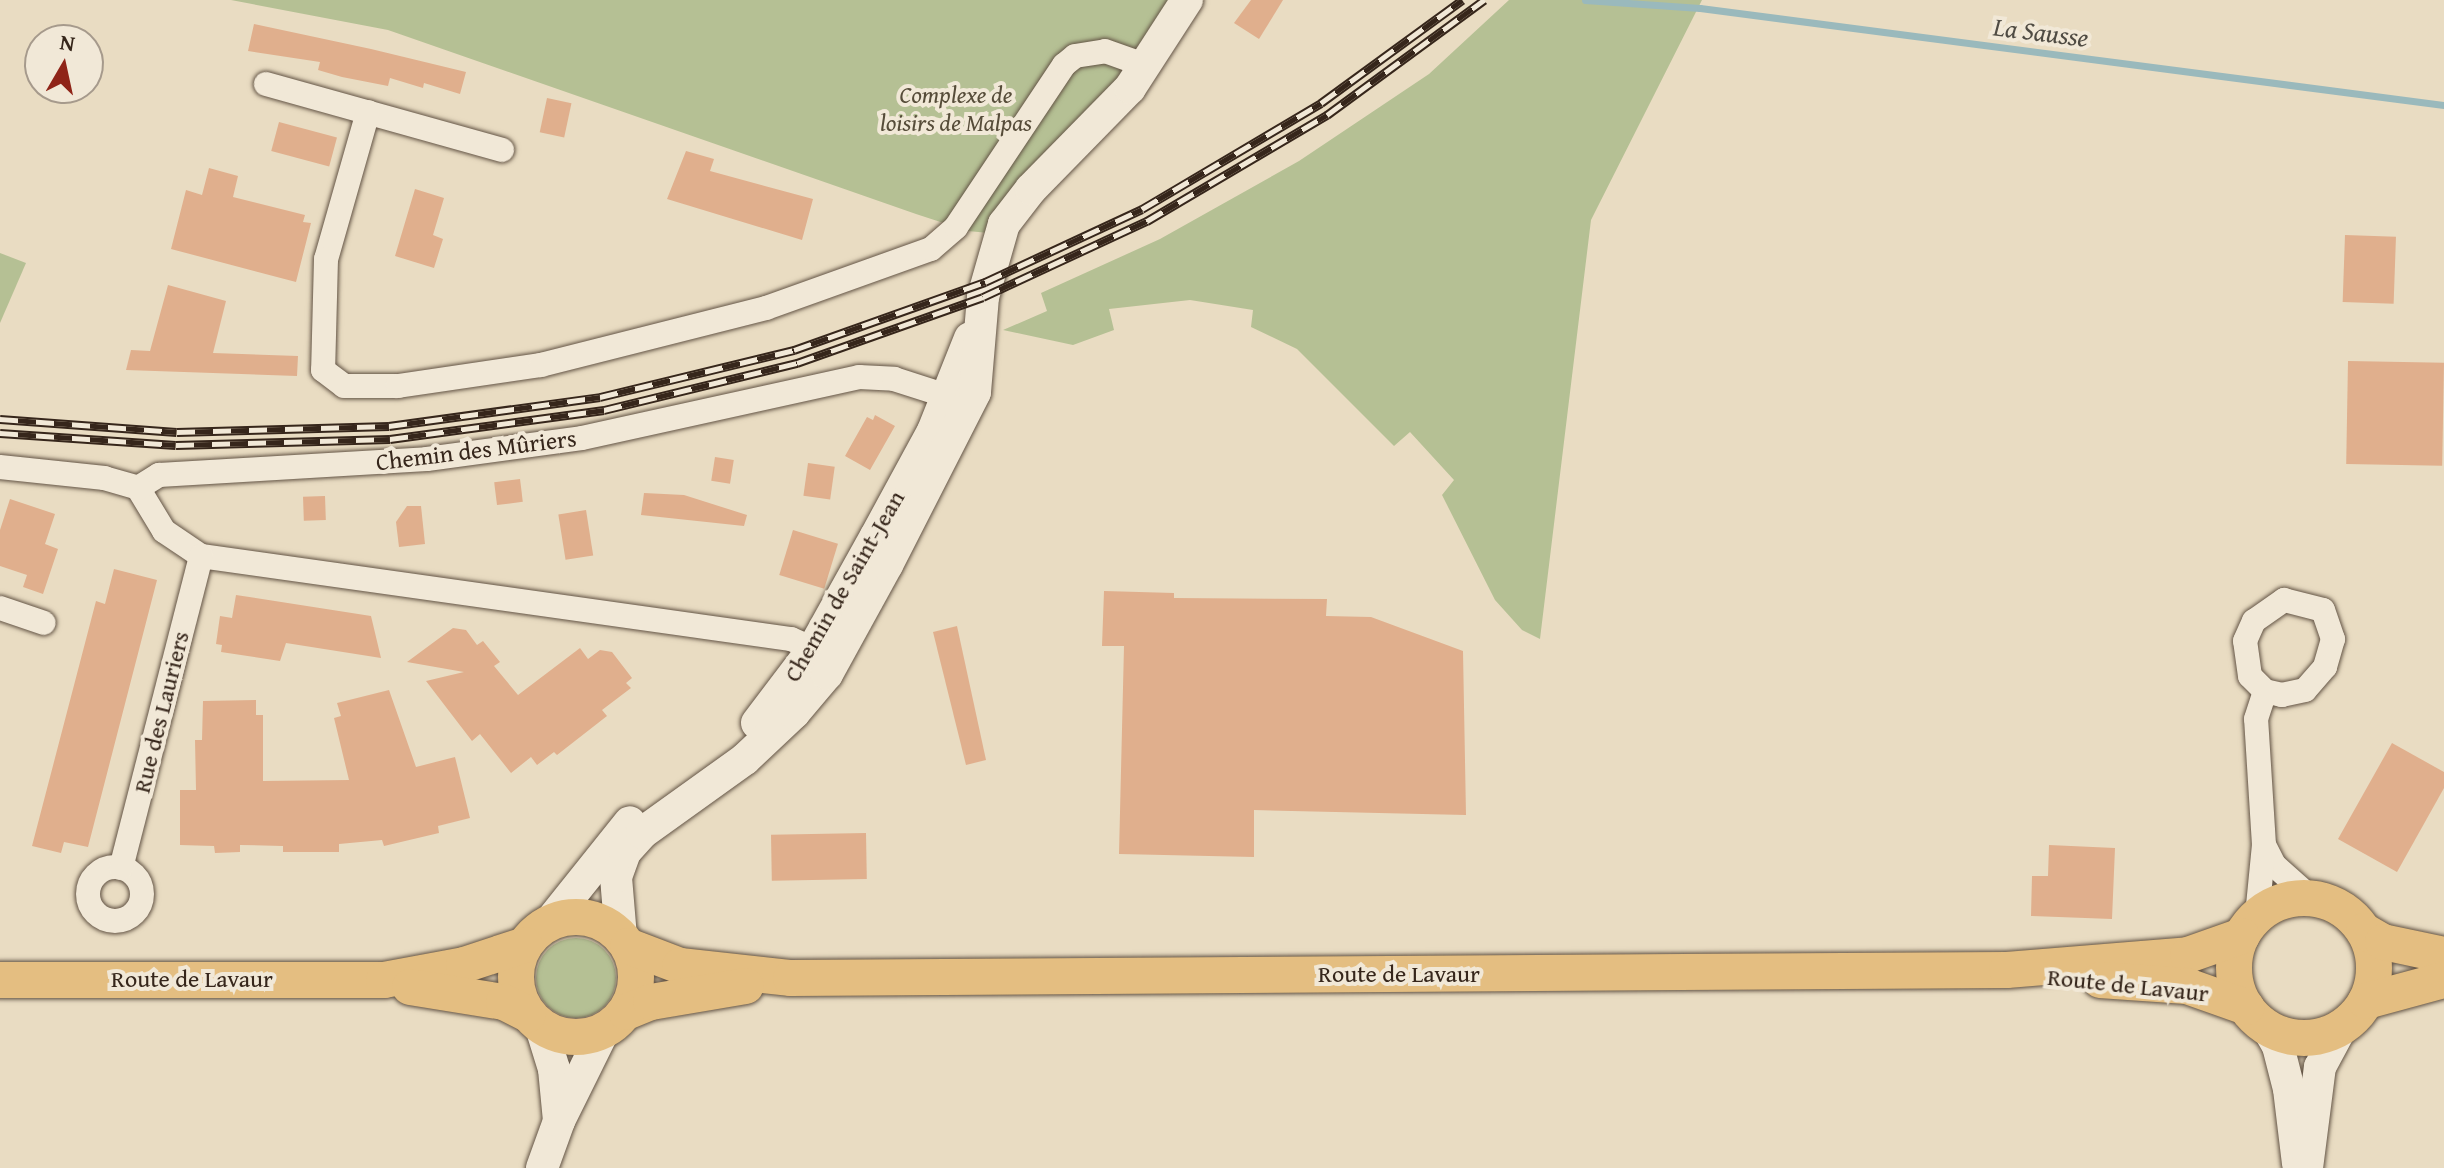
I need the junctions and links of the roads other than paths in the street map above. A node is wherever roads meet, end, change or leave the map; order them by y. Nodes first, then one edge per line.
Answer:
1 (1187, 0) edge
2 (1147, 66) junction
3 (266, 84) dead end
4 (368, 112) junction
5 (502, 150) dead end
6 (981, 309) junction
7 (947, 396) junction
8 (0, 467) edge
9 (138, 488) junction
10 (201, 556) junction
11 (0, 608) edge
12 (44, 623) dead end
13 (755, 636) junction
14 (820, 661) junction
15 (788, 684) junction
16 (2265, 691) dead end
17 (2264, 845) junction
18 (121, 868) dead end
19 (2311, 898) junction
20 (2250, 926) junction
21 (2364, 931) junction
22 (537, 934) junction
23 (625, 941) junction
24 (2444, 955) edge
25 (2007, 970) junction
26 (791, 978) junction
27 (0, 980) edge
28 (384, 980) junction
29 (2444, 980) edge
30 (2366, 1001) junction
31 (2257, 1017) junction
32 (535, 1020) junction
33 (615, 1022) junction
34 (2341, 1028) junction
35 (559, 1121) junction
36 (542, 1168) edge
37 (2299, 1168) edge
38 (2307, 1168) edge

1 - 2 street, Chemin de Saint-Jean
2 - 4 street
2 - 6 street, Chemin de Saint-Jean
3 - 4 street
4 - 5 street
6 - 7 street, Chemin de Saint-Jean
6 - 14 street, Chemin de Saint-Jean
7 - 9 street, Chemin des Mûriers
7 - 14 street, Chemin de Saint-Jean
8 - 9 street
9 - 10 street
10 - 13 street
10 - 18 street, Rue des Lauriers
11 - 12 street
13 - 14 street
13 - 15 street
14 - 15 street, Chemin de Saint-Jean
14 - 23 street, Chemin de Saint-Jean
15 - 22 street, Chemin de Saint-Jean
16 - 17 street
17 - 19 street
17 - 20 street
19 - 20 main road
19 - 21 main road
20 - 25 main road, Route de Lavaur
20 - 31 main road
21 - 24 main road
21 - 30 main road
22 - 23 main road
22 - 28 main road, Route de Lavaur
22 - 32 main road
23 - 26 main road, Route de Lavaur
23 - 33 main road
25 - 26 main road, Route de Lavaur
25 - 31 main road, Route de Lavaur
26 - 33 main road, Route de Lavaur
27 - 28 main road, Route de Lavaur
28 - 32 main road, Route de Lavaur
29 - 30 main road
30 - 34 main road
31 - 34 main road
31 - 37 street
32 - 33 main road
32 - 35 street
33 - 35 street
34 - 38 street
35 - 36 street

